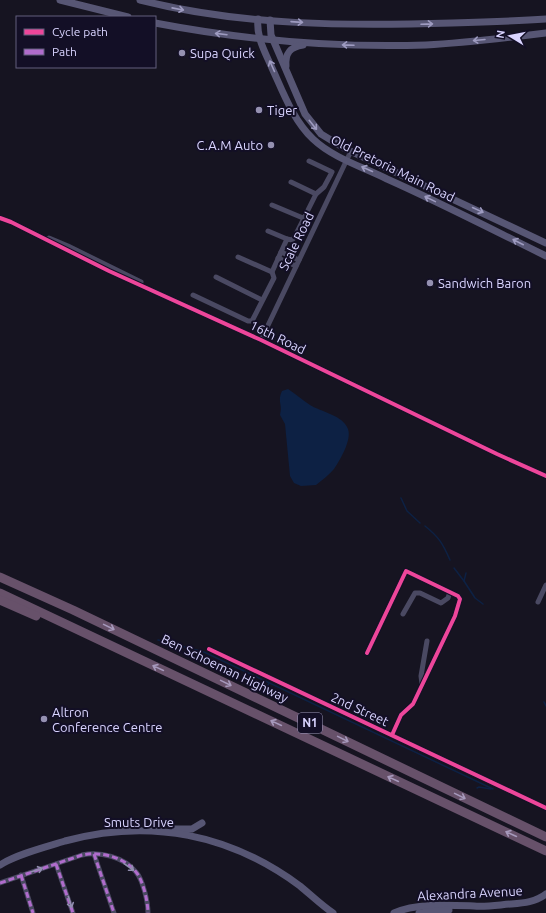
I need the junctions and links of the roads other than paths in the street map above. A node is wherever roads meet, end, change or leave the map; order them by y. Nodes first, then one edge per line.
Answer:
1 (60, 0) edge
2 (140, 0) edge
3 (124, 16) edge
4 (258, 19) junction
5 (546, 19) edge
6 (270, 20) junction
7 (156, 23) edge
8 (546, 33) edge
9 (259, 38) junction
10 (273, 40) junction
11 (321, 44) junction
12 (288, 77) junction
13 (351, 151) junction
14 (347, 160) junction
15 (309, 161) dead end
16 (291, 182) dead end
17 (316, 194) junction
18 (272, 205) dead end
19 (0, 218) edge
20 (303, 218) junction
21 (268, 231) dead end
22 (287, 239) junction
23 (546, 243) edge
24 (281, 252) junction
25 (546, 256) edge
26 (238, 257) dead end
27 (278, 258) junction
28 (299, 260) junction
29 (296, 266) junction
30 (272, 272) junction
31 (216, 277) dead end
32 (193, 296) dead end
33 (262, 300) junction
34 (260, 340) junction
35 (546, 476) edge
36 (0, 570) edge
37 (0, 577) edge
38 (546, 585) edge
39 (450, 592) junction
40 (0, 593) edge
41 (0, 600) edge
42 (538, 602) dead end
43 (74, 610) junction
44 (403, 614) dead end
45 (74, 628) junction
46 (427, 641) dead end
47 (209, 649) dead end
48 (367, 653) dead end
49 (422, 684) junction
50 (392, 735) junction
51 (546, 808) edge
52 (202, 823) dead end
53 (153, 831) junction
54 (546, 836) edge
55 (546, 851) edge
56 (94, 854) junction
57 (0, 863) edge
58 (56, 864) junction
59 (21, 875) junction
60 (0, 883) edge
61 (546, 894) edge
62 (322, 905) junction
63 (474, 906) junction
64 (33, 913) edge
65 (73, 913) edge
66 (114, 913) edge
67 (148, 913) edge
68 (328, 913) edge
69 (333, 913) edge
70 (394, 913) edge
71 (419, 913) edge

1 - 3 main road
2 -> 4 main road
4 - 6 main road
4 - 9 main road, Old Pretoria Main Road
6 -> 5 main road
6 - 10 main road, Old Pretoria Main Road
9 -> 7 main road
8 -> 11 main road
9 - 10 main road
14 -> 9 main road, Old Pretoria Main Road
10 - 11 main road
10 - 12 main road, Old Pretoria Main Road
11 - 12 main road
12 -> 13 main road, Old Pretoria Main Road
13 - 14 street, Scale Road
13 -> 23 main road, Old Pretoria Main Road
25 -> 14 main road, Old Pretoria Main Road
14 - 28 street, Scale Road
15 - 17 street
16 - 17 street
17 - 20 street
18 - 20 street
19 - 34 street, 16th Road
20 - 22 street
21 - 22 street
22 - 24 street
24 - 27 street
24 - 28 street
26 - 30 street
27 - 29 street
27 - 30 street
28 - 29 street, Scale Road
29 - 34 street, Scale Road
30 - 33 street
31 - 33 street
32 - 33 street
34 - 35 street, 16th Road
36 - 43 highway
37 - 43 highway, Ben Schoeman Highway / N1
38 - 42 street
39 - 44 street
39 - 48 street
39 - 49 street
40 - 45 highway, N1
41 - 45 highway
43 -> 54 highway, Ben Schoeman Highway / N1
55 -> 45 highway, N1
46 - 49 street
47 - 50 street, 2nd Street
49 - 50 street
50 - 51 street, 2nd Street
52 - 53 main road
53 - 57 main road, Smuts Drive
53 - 62 main road, Smuts Drive
56 - 58 street
56 - 66 street
56 -> 67 street
59 -> 58 street
58 -> 65 street
59 - 60 street
59 - 64 street
61 - 63 main road, Alexandra Avenue
62 - 68 main road
62 - 69 main road, Smuts Drive
63 - 70 main road, Alexandra Avenue
63 - 71 main road

